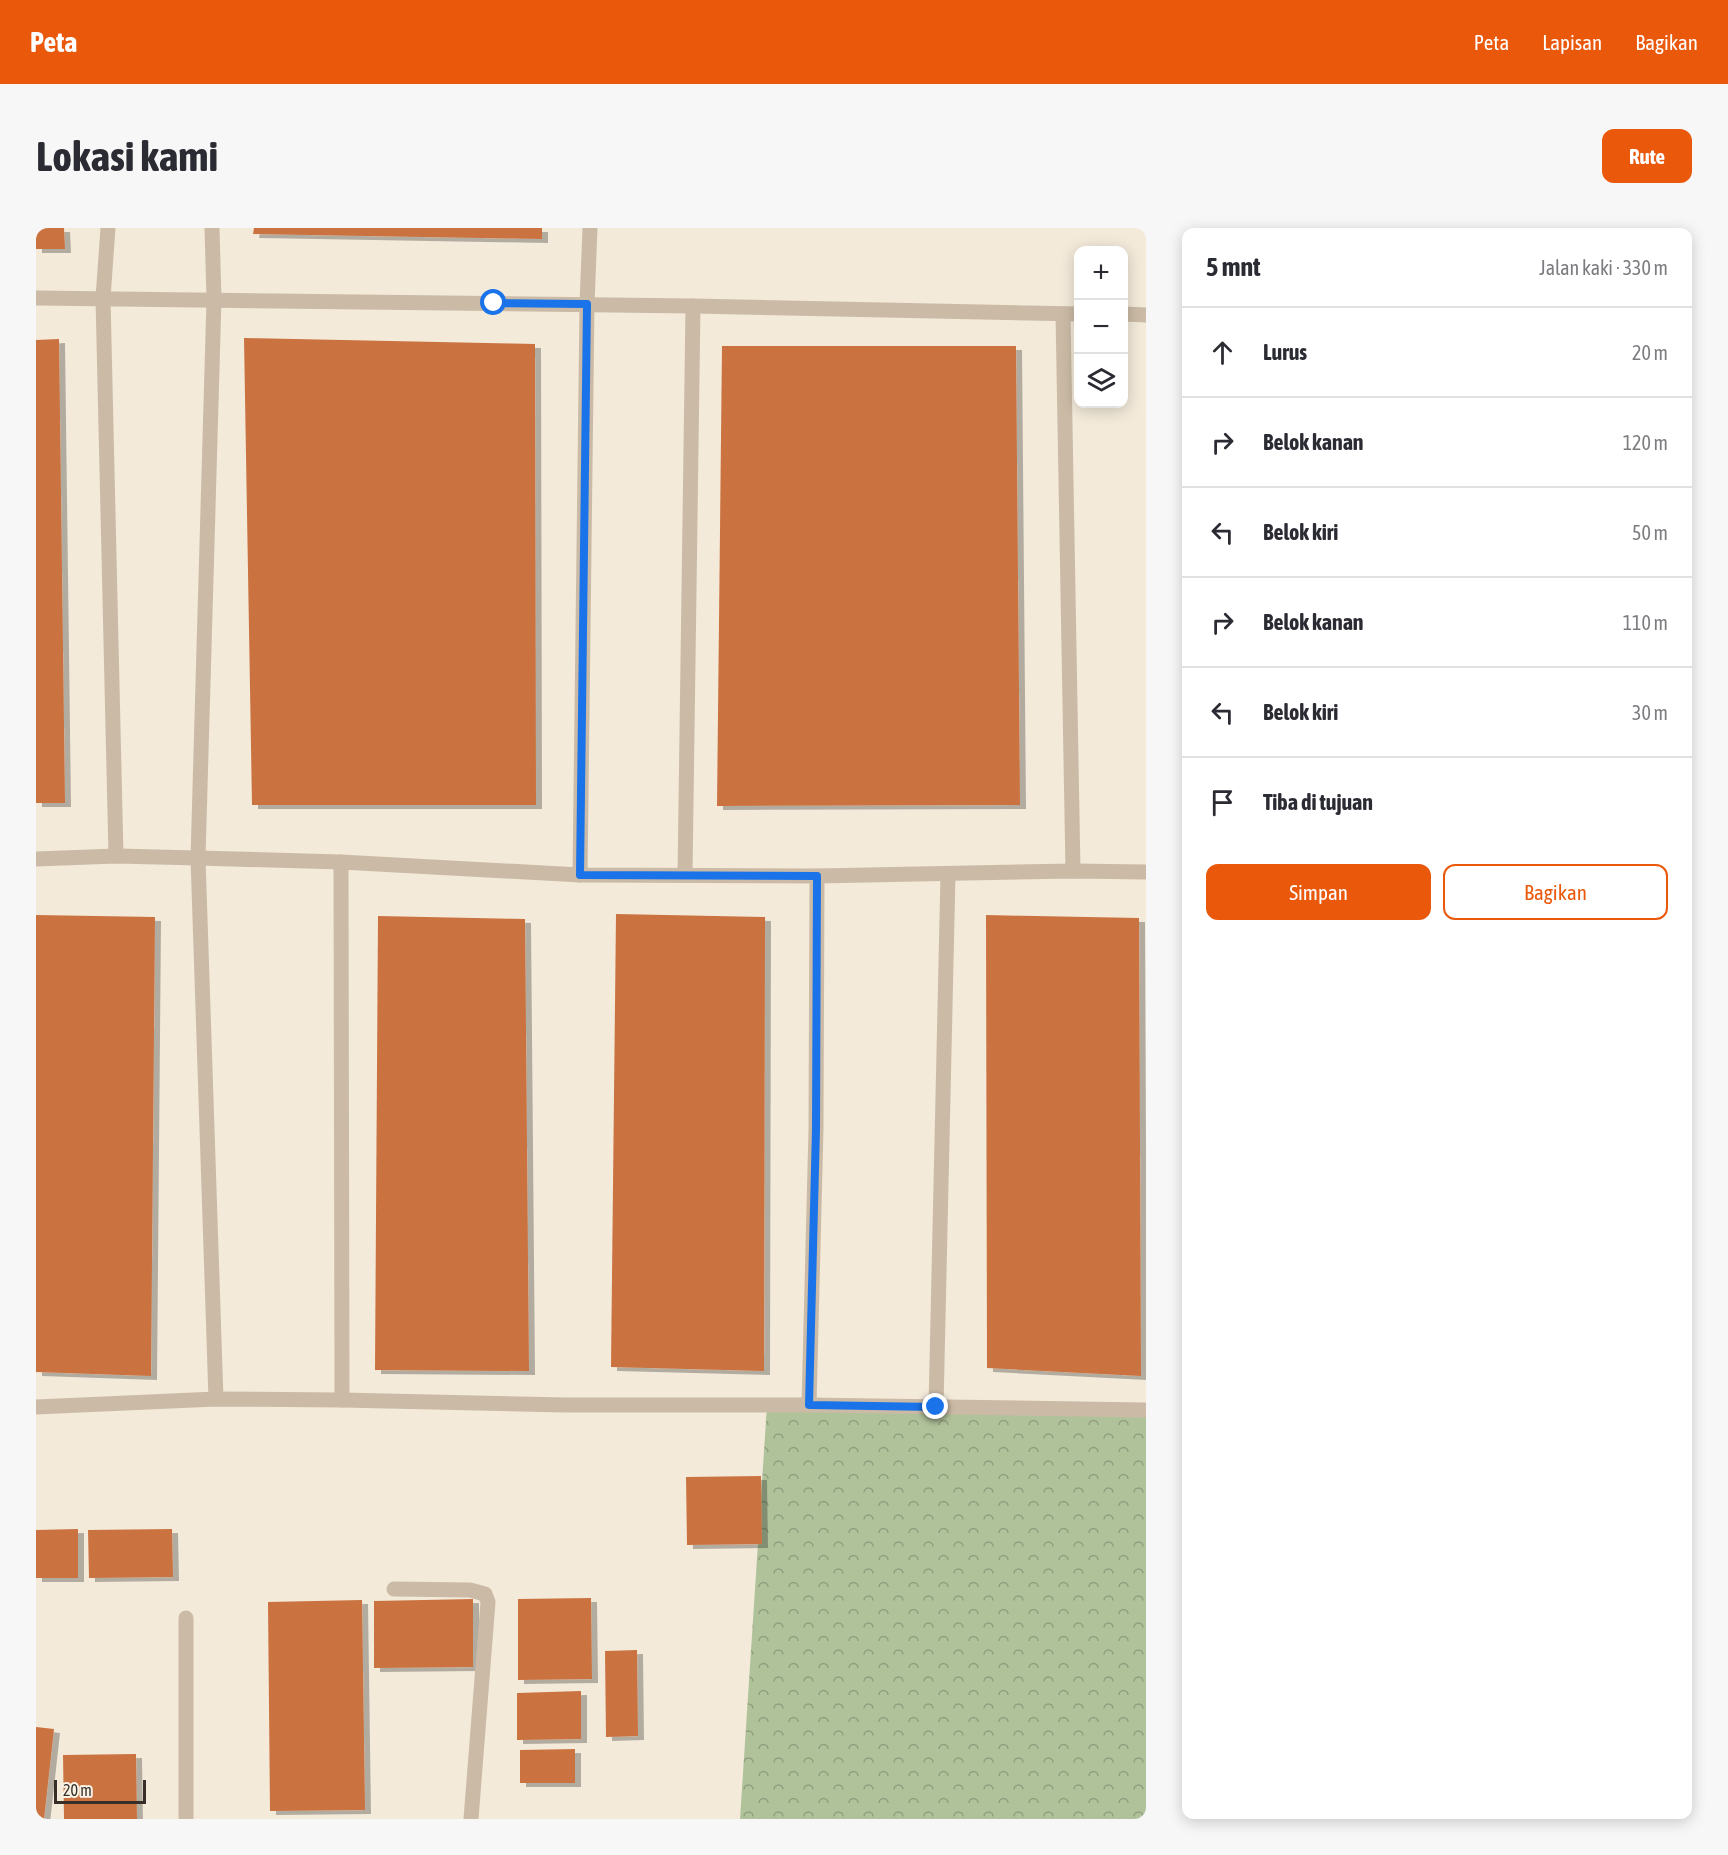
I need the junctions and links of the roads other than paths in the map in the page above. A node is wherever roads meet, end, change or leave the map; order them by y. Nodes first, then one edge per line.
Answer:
1 (108, 228) edge
2 (212, 228) edge
3 (590, 228) edge
4 (36, 298) edge
5 (103, 298) junction
6 (214, 300) junction
7 (587, 304) junction
8 (693, 306) junction
9 (1063, 314) junction
10 (1074, 314) edge
11 (1128, 314) edge
12 (1146, 315) edge
13 (116, 856) junction
14 (198, 858) junction
15 (36, 859) edge
16 (340, 862) junction
17 (1073, 872) junction
18 (1146, 873) edge
19 (948, 874) junction
20 (580, 875) junction
21 (685, 875) junction
22 (817, 876) junction
23 (216, 1399) junction
24 (342, 1400) junction
25 (809, 1405) junction
26 (36, 1407) edge
27 (936, 1407) junction
28 (1146, 1410) edge
29 (394, 1589) dead end
30 (186, 1618) dead end
31 (186, 1819) edge
32 (471, 1819) edge

1 - 5 lane
2 - 6 lane
3 - 7 lane
4 - 5 lane
5 - 6 lane
5 - 13 lane
6 - 7 lane
6 - 14 lane
7 - 8 lane
7 - 20 lane
8 - 9 lane
8 - 21 lane
9 - 10 lane
9 - 17 lane
11 - 12 lane
13 - 14 lane
13 - 15 lane
14 - 16 lane
14 - 23 lane
16 - 20 lane
16 - 24 lane
17 - 18 lane
17 - 19 lane
19 - 22 lane
19 - 27 lane
20 - 21 lane
21 - 22 lane
22 - 25 lane
23 - 24 lane
23 - 26 lane
24 - 25 lane
25 - 27 lane
27 - 28 lane
29 - 32 lane
30 - 31 lane

